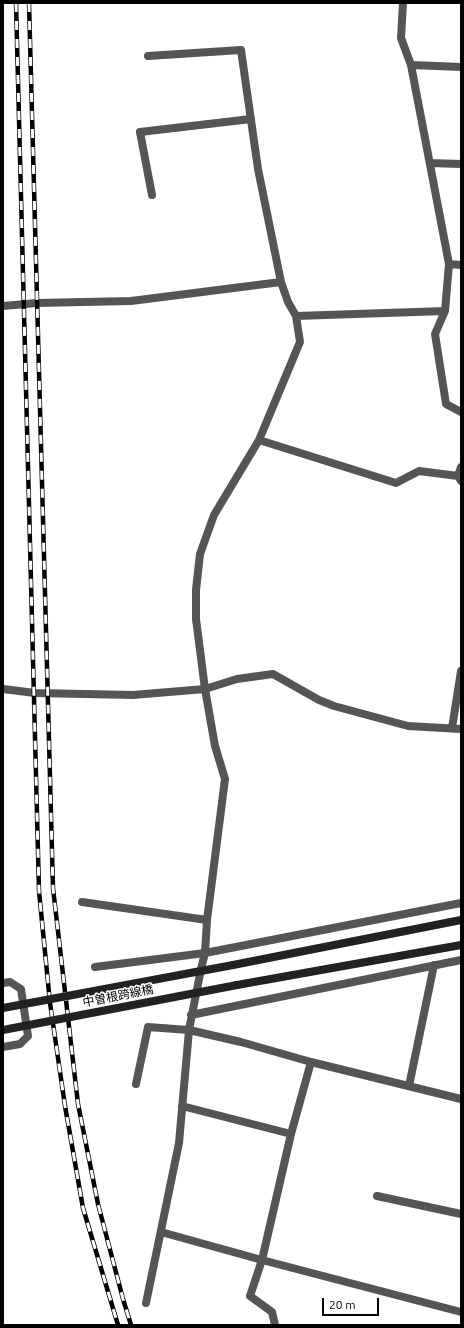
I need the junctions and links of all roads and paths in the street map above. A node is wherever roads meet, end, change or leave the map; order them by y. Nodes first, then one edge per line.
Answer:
1 (402, 3) edge
2 (148, 56) dead end
3 (411, 65) junction
4 (461, 67) edge
5 (251, 119) junction
6 (430, 162) junction
7 (461, 164) edge
8 (152, 195) dead end
9 (449, 264) junction
10 (461, 265) edge
11 (281, 282) junction
12 (3, 306) edge
13 (445, 311) junction
14 (296, 316) junction
15 (461, 412) edge
16 (259, 440) junction
17 (461, 467) edge
18 (460, 478) edge
19 (461, 671) edge
20 (205, 689) junction
21 (3, 690) edge
22 (452, 728) junction
23 (461, 729) edge
24 (82, 902) dead end
25 (461, 904) edge
26 (207, 920) junction
27 (461, 920) edge
28 (461, 945) edge
29 (205, 953) junction
30 (461, 960) edge
31 (434, 965) junction
32 (95, 967) dead end
33 (3, 983) edge
34 (3, 1008) edge
35 (192, 1015) junction
36 (3, 1030) edge
37 (189, 1030) junction
38 (3, 1047) edge
39 (311, 1062) junction
40 (136, 1084) dead end
41 (409, 1086) junction
42 (461, 1099) edge
43 (182, 1106) junction
44 (292, 1134) junction
45 (377, 1196) dead end
46 (461, 1214) edge
47 (161, 1232) junction
48 (262, 1260) junction
49 (146, 1302) dead end
50 (461, 1312) edge
51 (275, 1325) edge

1 - 3 street
2 - 5 street
3 - 4 street
3 - 6 street
5 - 8 street
5 - 11 street
6 - 7 street
6 - 9 street
9 - 10 street
9 - 13 street
11 - 12 street
11 - 14 street
13 - 14 street
13 - 15 street
14 - 16 street
16 - 18 street
16 - 20 street
17 - 18 street
19 - 22 street
20 - 21 street
20 - 22 street
20 - 26 street
22 - 23 street
24 - 26 street
25 - 29 street
26 - 29 street
27 - 34 street, 中曽根跨線橋, bridge
28 - 36 street, 中曽根跨線橋, bridge
29 - 32 street
29 - 35 street
30 - 31 street
31 - 35 street
31 - 41 street
33 - 38 street
35 - 37 street
37 - 39 street
37 - 40 street
37 - 43 street
39 - 41 street
39 - 44 street
41 - 42 street
43 - 44 street
43 - 47 street
44 - 48 street
45 - 46 street
47 - 48 street
47 - 49 street
48 - 50 street
48 - 51 street

